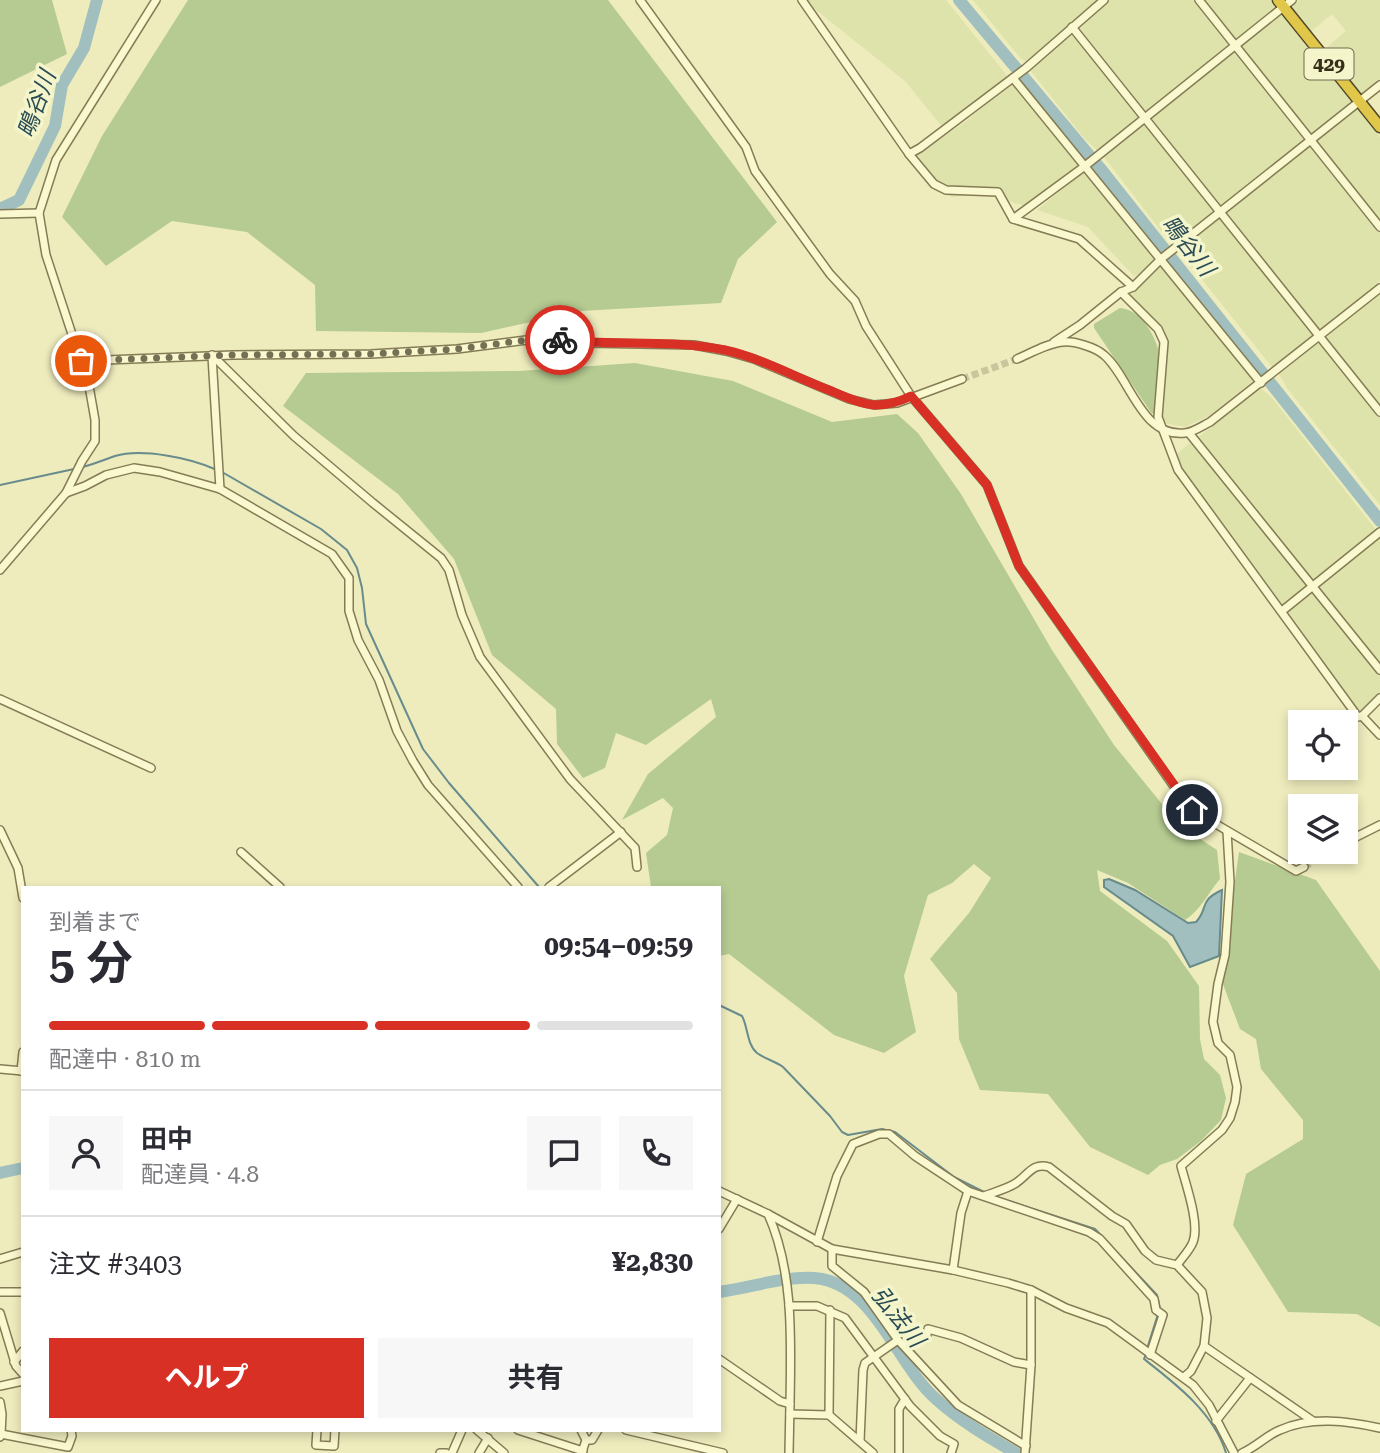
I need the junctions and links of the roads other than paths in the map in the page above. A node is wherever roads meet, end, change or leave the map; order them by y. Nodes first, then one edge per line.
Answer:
1 (156, 0) edge
2 (640, 0) edge
3 (802, 0) edge
4 (1104, 0) edge
5 (1199, 0) edge
6 (1284, 2) edge
7 (1072, 27) junction
8 (1236, 46) junction
9 (1013, 78) junction
10 (1380, 85) edge
11 (1360, 101) junction
12 (1145, 118) junction
13 (1380, 127) edge
14 (1310, 141) junction
15 (909, 154) junction
16 (1084, 166) junction
17 (1220, 212) junction
18 (38, 213) junction
19 (0, 214) edge
20 (1013, 219) junction
21 (1380, 227) edge
22 (1161, 259) junction
23 (1133, 287) junction
24 (1380, 288) edge
25 (1121, 292) junction
26 (1319, 335) junction
27 (1047, 347) junction
28 (212, 355) junction
29 (1017, 359) tunnel mouth
30 (81, 361) junction
31 (962, 379) tunnel mouth
32 (1261, 383) junction
33 (911, 396) junction
34 (1380, 412) edge
35 (1161, 428) junction
36 (1189, 433) junction
37 (220, 489) junction
38 (66, 492) junction
39 (1380, 532) edge
40 (0, 570) edge
41 (1313, 586) junction
42 (1282, 611) junction
43 (1380, 670) edge
44 (1380, 698) edge
45 (0, 699) edge
46 (1362, 716) junction
47 (1380, 735) edge
48 (151, 768) dead end
49 (1380, 825) edge
50 (0, 830) edge
51 (1227, 831) junction
52 (621, 832) junction
53 (1358, 836) edge
54 (241, 852) dead end
55 (637, 867) dead end
56 (1304, 867) dead end
57 (21, 886) edge
58 (279, 886) edge
59 (517, 886) edge
60 (549, 886) edge
61 (0, 1069) edge
62 (21, 1071) edge
63 (968, 1191) junction
64 (721, 1192) edge
65 (984, 1196) junction
66 (737, 1199) junction
67 (768, 1214) junction
68 (721, 1226) edge
69 (817, 1242) junction
70 (832, 1249) junction
71 (21, 1253) edge
72 (0, 1259) edge
73 (1177, 1265) junction
74 (953, 1270) junction
75 (1031, 1290) junction
76 (0, 1292) edge
77 (21, 1292) edge
78 (789, 1306) junction
79 (830, 1310) junction
80 (0, 1313) edge
81 (902, 1343) junction
82 (1204, 1346) junction
83 (21, 1353) edge
84 (1150, 1355) junction
85 (874, 1357) junction
86 (721, 1360) edge
87 (14, 1362) junction
88 (1031, 1365) junction
89 (21, 1371) edge
90 (1184, 1377) junction
91 (1250, 1378) junction
92 (21, 1381) edge
93 (0, 1386) edge
94 (905, 1399) junction
95 (0, 1402) edge
96 (790, 1404) junction
97 (790, 1414) junction
98 (829, 1415) junction
99 (1216, 1421) junction
100 (1313, 1422) junction
101 (1380, 1428) edge
102 (71, 1432) edge
103 (317, 1432) edge
104 (335, 1432) edge
105 (461, 1432) edge
106 (480, 1432) edge
107 (491, 1432) edge
108 (523, 1432) edge
109 (546, 1432) edge
110 (581, 1432) edge
111 (597, 1432) edge
112 (634, 1432) edge
113 (1, 1436) edge
114 (487, 1437) junction
115 (544, 1440) junction
116 (586, 1440) junction
117 (860, 1441) junction
118 (1025, 1450) edge
119 (582, 1452) edge
120 (440, 1453) edge
121 (446, 1453) edge
122 (452, 1453) edge
123 (479, 1453) edge
124 (503, 1453) edge
125 (723, 1453) edge
126 (789, 1453) edge
127 (873, 1453) edge
128 (899, 1453) edge
129 (951, 1453) edge
130 (1234, 1453) edge
131 (1242, 1453) edge

1 - 18 street
2 - 33 street
3 - 15 street
4 - 7 street
5 - 8 street
6 - 8 street
6 - 11 highway, 429
7 - 9 street
7 - 12 street
8 - 12 street
8 - 14 street
9 - 15 street
9 - 16 street
10 - 11 street
11 - 13 highway, 429
11 - 14 street
12 - 16 street
12 - 17 street
14 - 17 street
14 - 21 street
15 - 20 street
16 - 20 street
16 - 22 street
17 - 22 street
17 - 26 street
18 - 19 street
18 - 30 street
20 - 23 street
22 - 23 street
22 - 32 street
23 - 25 street
24 - 26 street
25 - 27 street
25 - 35 street
26 - 32 street
26 - 34 street
27 - 29 street
27 - 35 street
28 - 30 street
28 - 33 street
28 - 37 street
28 - 52 street
30 - 38 street
31 - 33 street
32 - 36 street
33 - 51 street
35 - 36 street
35 - 42 street
36 - 41 street
37 - 38 street
37 - 59 street
38 - 40 street
39 - 41 street
41 - 42 street
41 - 43 street
42 - 46 street
44 - 46 street
45 - 48 street
46 - 47 street
49 - 53 street
50 - 57 street
51 - 56 street
51 - 73 street
52 - 55 street
52 - 60 street
54 - 58 street
61 - 62 street
63 - 65 street
63 - 69 street
63 - 74 street
64 - 66 street
65 - 73 street
65 - 84 street
66 - 67 street
66 - 68 street
67 - 69 street
67 - 78 street
69 - 70 street
70 - 74 street
70 - 81 street
71 - 72 street
73 - 82 street
74 - 75 street
75 - 84 street
75 - 88 street
76 - 77 street
78 - 79 street
78 - 96 street
79 - 85 street
79 - 98 street
80 - 87 street
81 - 85 street
81 - 88 street
81 - 118 street
82 - 90 street
82 - 91 street
83 - 87 street
84 - 90 street
85 - 94 street
85 - 117 street
86 - 96 street
87 - 89 street
88 - 118 street
90 - 99 street
91 - 99 street
91 - 100 street
92 - 93 street
94 - 128 street
94 - 129 street
95 - 113 street
96 - 97 street
97 - 98 street
97 - 126 street
98 - 117 street
99 - 130 street
100 - 101 street
100 - 131 street
102 - 113 street
103 - 104 street
105 - 122 street
106 - 114 street
107 - 114 street
108 - 115 street
109 - 115 street
110 - 116 street
111 - 116 street
112 - 125 street
114 - 123 street
114 - 124 street
115 - 119 street
116 - 119 street
117 - 127 street
120 - 121 street

